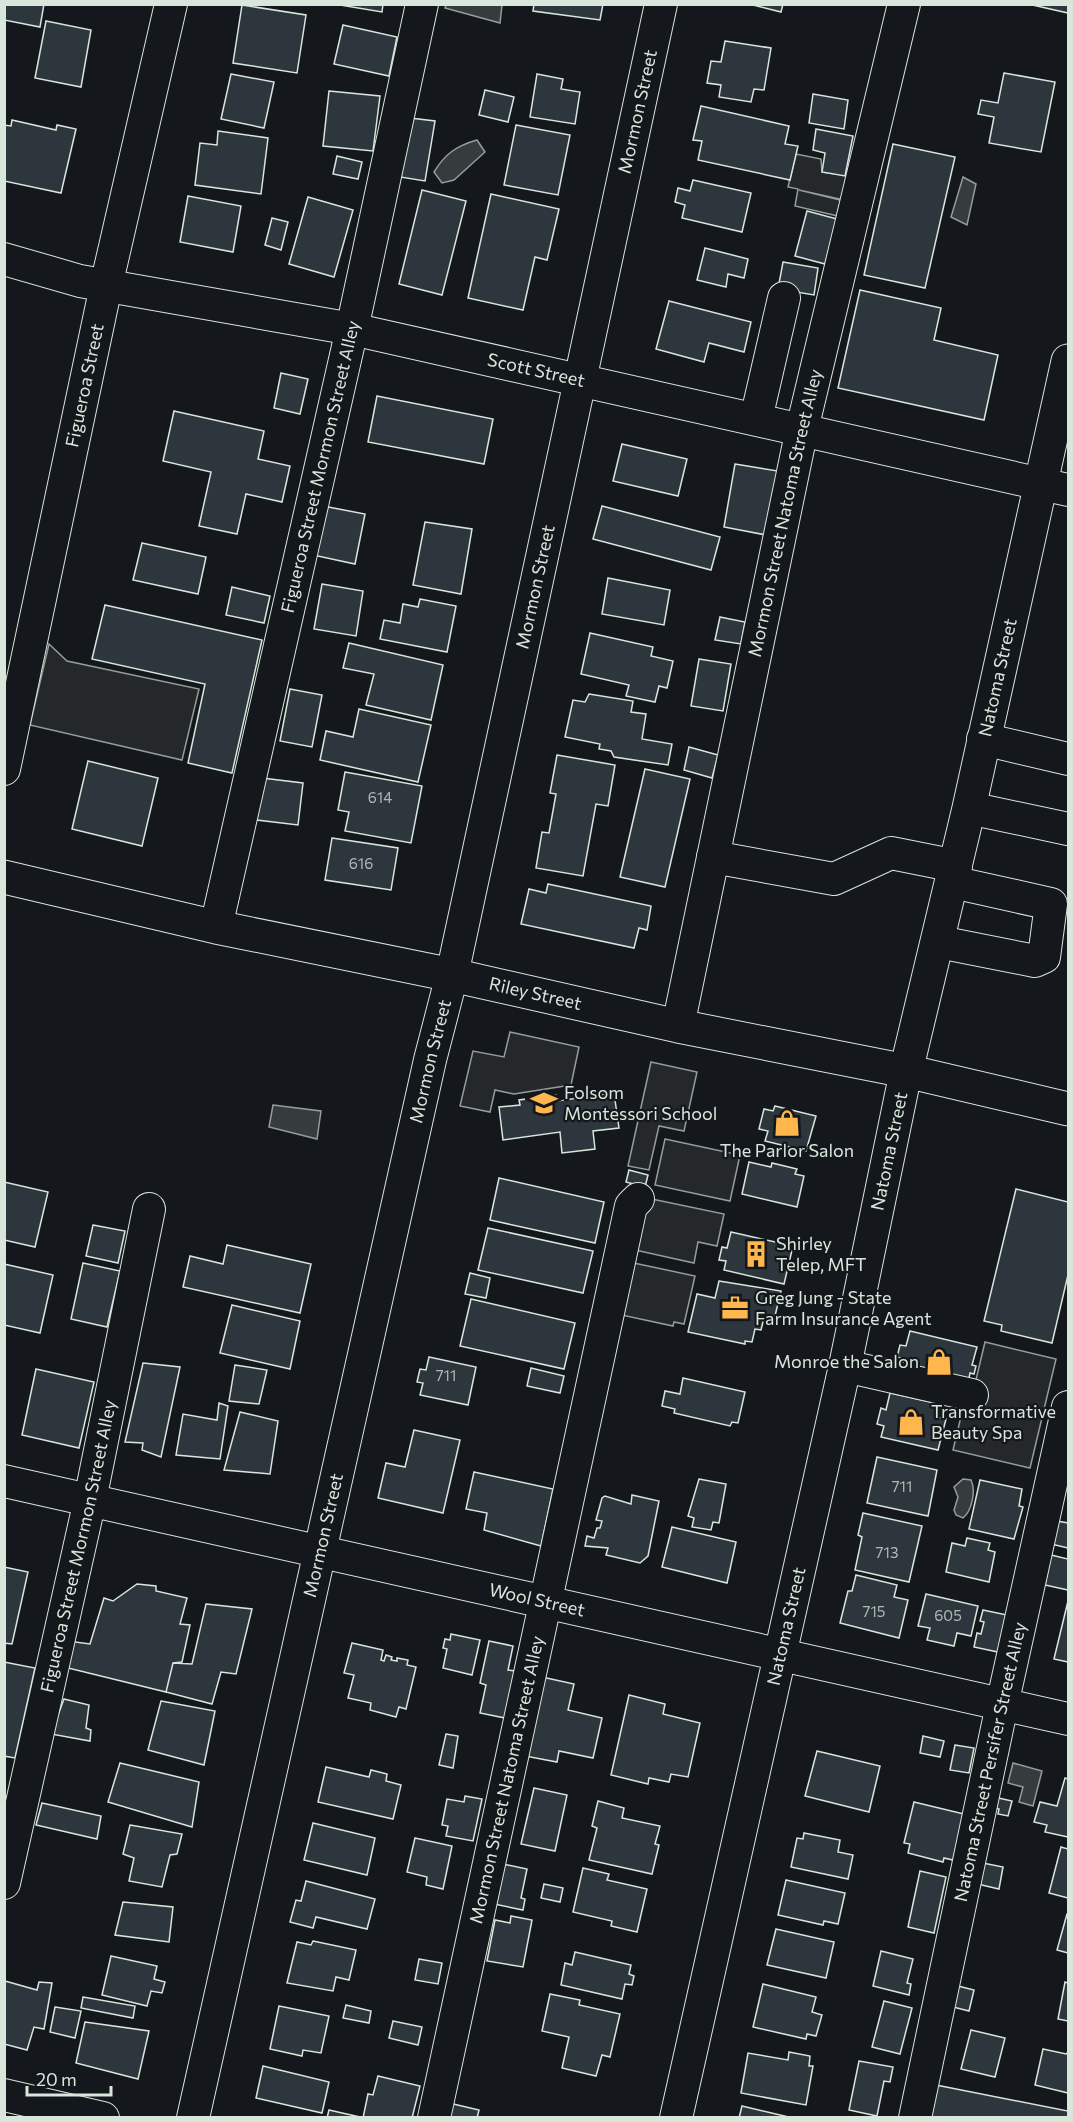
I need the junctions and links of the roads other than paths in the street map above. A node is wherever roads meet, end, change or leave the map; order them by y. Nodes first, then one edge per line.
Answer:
1 (171, 4) edge
2 (422, 4) edge
3 (661, 4) edge
4 (904, 4) edge
5 (4, 259) edge
6 (106, 286) junction
7 (784, 298) dead end
8 (352, 329) junction
9 (1068, 361) edge
10 (582, 381) junction
11 (756, 419) junction
12 (802, 429) junction
13 (1055, 487) edge
14 (983, 739) junction
15 (1068, 759) edge
16 (4, 769) edge
17 (969, 808) junction
18 (1068, 829) edge
19 (713, 857) junction
20 (954, 874) junction
21 (4, 878) edge
22 (216, 927) junction
23 (939, 942) junction
24 (452, 975) junction
25 (678, 1026) junction
26 (906, 1071) junction
27 (1068, 1109) edge
28 (638, 1200) dead end
29 (149, 1209) dead end
30 (844, 1366) junction
31 (972, 1395) dead end
32 (1068, 1407) edge
33 (4, 1481) edge
34 (90, 1500) junction
35 (320, 1551) junction
36 (545, 1601) junction
37 (779, 1654) junction
38 (1002, 1705) junction
39 (1068, 1719) edge
40 (4, 1883) edge
41 (4, 2095) edge
42 (103, 2118) edge
43 (193, 2118) edge
44 (434, 2118) edge
45 (676, 2118) edge
46 (915, 2118) edge

1 - 6 street, Figueroa Street
2 - 8 street, Figueroa Street Mormon Street Alley
3 - 10 street, Mormon Street
4 - 12 street, Mormon Street Natoma Street Alley
5 - 6 street, Scott Street
6 - 8 street, Scott Street
6 - 16 street, Figueroa Street
7 - 11 street
8 - 10 street, Scott Street
8 - 22 street, Figueroa Street Mormon Street Alley
9 - 13 main road, Natoma Street
10 - 11 street, Scott Street
10 - 24 street, Mormon Street
11 - 12 street, Scott Street
12 - 13 street, Scott Street
12 - 19 street, Mormon Street Natoma Street Alley
13 - 14 main road, Natoma Street
14 - 15 street
14 - 17 main road, Natoma Street
17 - 18 street
17 - 20 main road, Natoma Street
19 - 20 street
19 - 25 street, Mormon Street Natoma Street Alley
20 - 23 main road, Natoma Street
20 - 23 street
21 - 22 main road, Riley Street
22 - 24 main road, Riley Street
23 - 26 main road, Natoma Street
24 - 25 main road, Riley Street
24 - 35 street, Mormon Street
25 - 26 main road, Riley Street
26 - 27 main road, Riley Street
26 - 30 street, Natoma Street
28 - 36 street, Mormon Street Natoma Street Alley
29 - 34 street, Figueroa Street Mormon Street Alley
30 - 31 street
30 - 37 street, Natoma Street
32 - 38 street, Natoma Street Persifer Street Alley
33 - 34 street, Wool Street
34 - 35 street, Wool Street
34 - 40 street, Figueroa Street Mormon Street Alley
35 - 36 street, Wool Street
35 - 43 street, Mormon Street
36 - 37 street, Wool Street
36 - 44 street, Mormon Street Natoma Street Alley
37 - 38 street, Wool Street
37 - 45 street, Natoma Street
38 - 39 street, Wool Street
38 - 46 street, Natoma Street Persifer Street Alley
41 - 42 street

